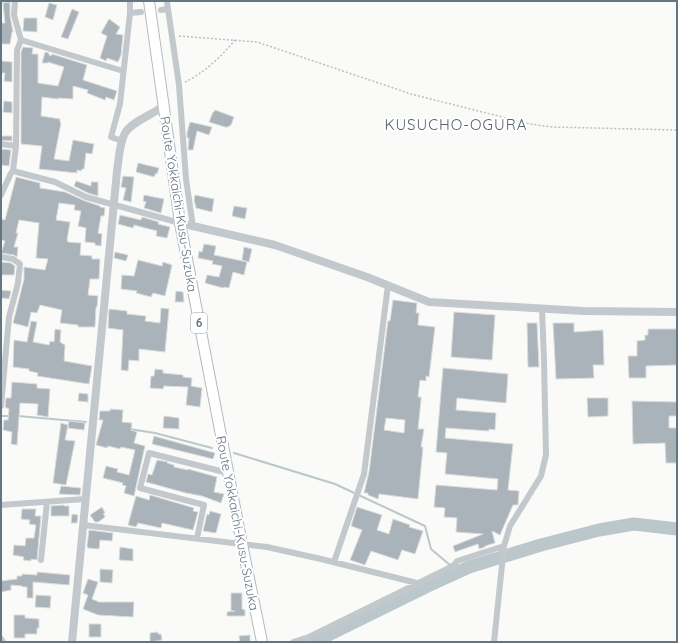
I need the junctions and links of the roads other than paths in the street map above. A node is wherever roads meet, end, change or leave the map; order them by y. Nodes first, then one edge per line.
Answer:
1 (15, 1) edge
2 (130, 1) edge
3 (150, 1) edge
4 (166, 1) edge
5 (141, 12) dead end
6 (130, 13) junction
7 (21, 40) junction
8 (123, 71) junction
9 (163, 106) junction
10 (122, 141) junction
11 (1, 144) edge
12 (16, 146) junction
13 (14, 171) junction
14 (1, 195) edge
15 (112, 204) junction
16 (180, 222) junction
17 (193, 227) junction
18 (1, 257) edge
19 (388, 285) junction
20 (542, 309) junction
21 (677, 312) edge
22 (4, 343) edge
23 (1, 406) edge
24 (228, 473) junction
25 (85, 500) junction
26 (47, 502) junction
27 (1, 505) edge
28 (83, 525) junction
29 (197, 538) junction
30 (242, 544) junction
31 (504, 548) junction
32 (42, 560) dead end
33 (334, 562) junction
34 (417, 583) junction
35 (1, 639) edge
36 (3, 642) edge
37 (72, 642) edge
38 (262, 642) edge
39 (293, 642) edge
40 (494, 642) edge

1 - 7 street
2 - 6 street
3 - 9 main road, Route Yokkaichi-Kusu-Suzuka / 6
4 - 17 street
5 - 6 street
6 - 8 street
7 - 8 street
7 - 12 street
8 - 10 street
9 - 10 street
9 - 16 main road, Route Yokkaichi-Kusu-Suzuka / 6
10 - 15 street
11 - 12 street
12 - 13 street
13 - 14 street
13 - 15 street
15 - 16 street
15 - 25 street
16 - 17 street
16 - 24 main road, Route Yokkaichi-Kusu-Suzuka / 6
17 - 19 street
18 - 22 street
19 - 20 street
19 - 33 street
20 - 21 street
20 - 31 street
22 - 23 street
24 - 29 street
24 - 30 main road, Route Yokkaichi-Kusu-Suzuka / 6
25 - 26 street
25 - 28 street
26 - 27 street
26 - 32 street
28 - 29 street
28 - 37 street
29 - 30 street
30 - 33 street
30 - 38 main road, Route Yokkaichi-Kusu-Suzuka / 6
31 - 34 street
31 - 40 street
33 - 34 street
34 - 39 street
35 - 36 street

